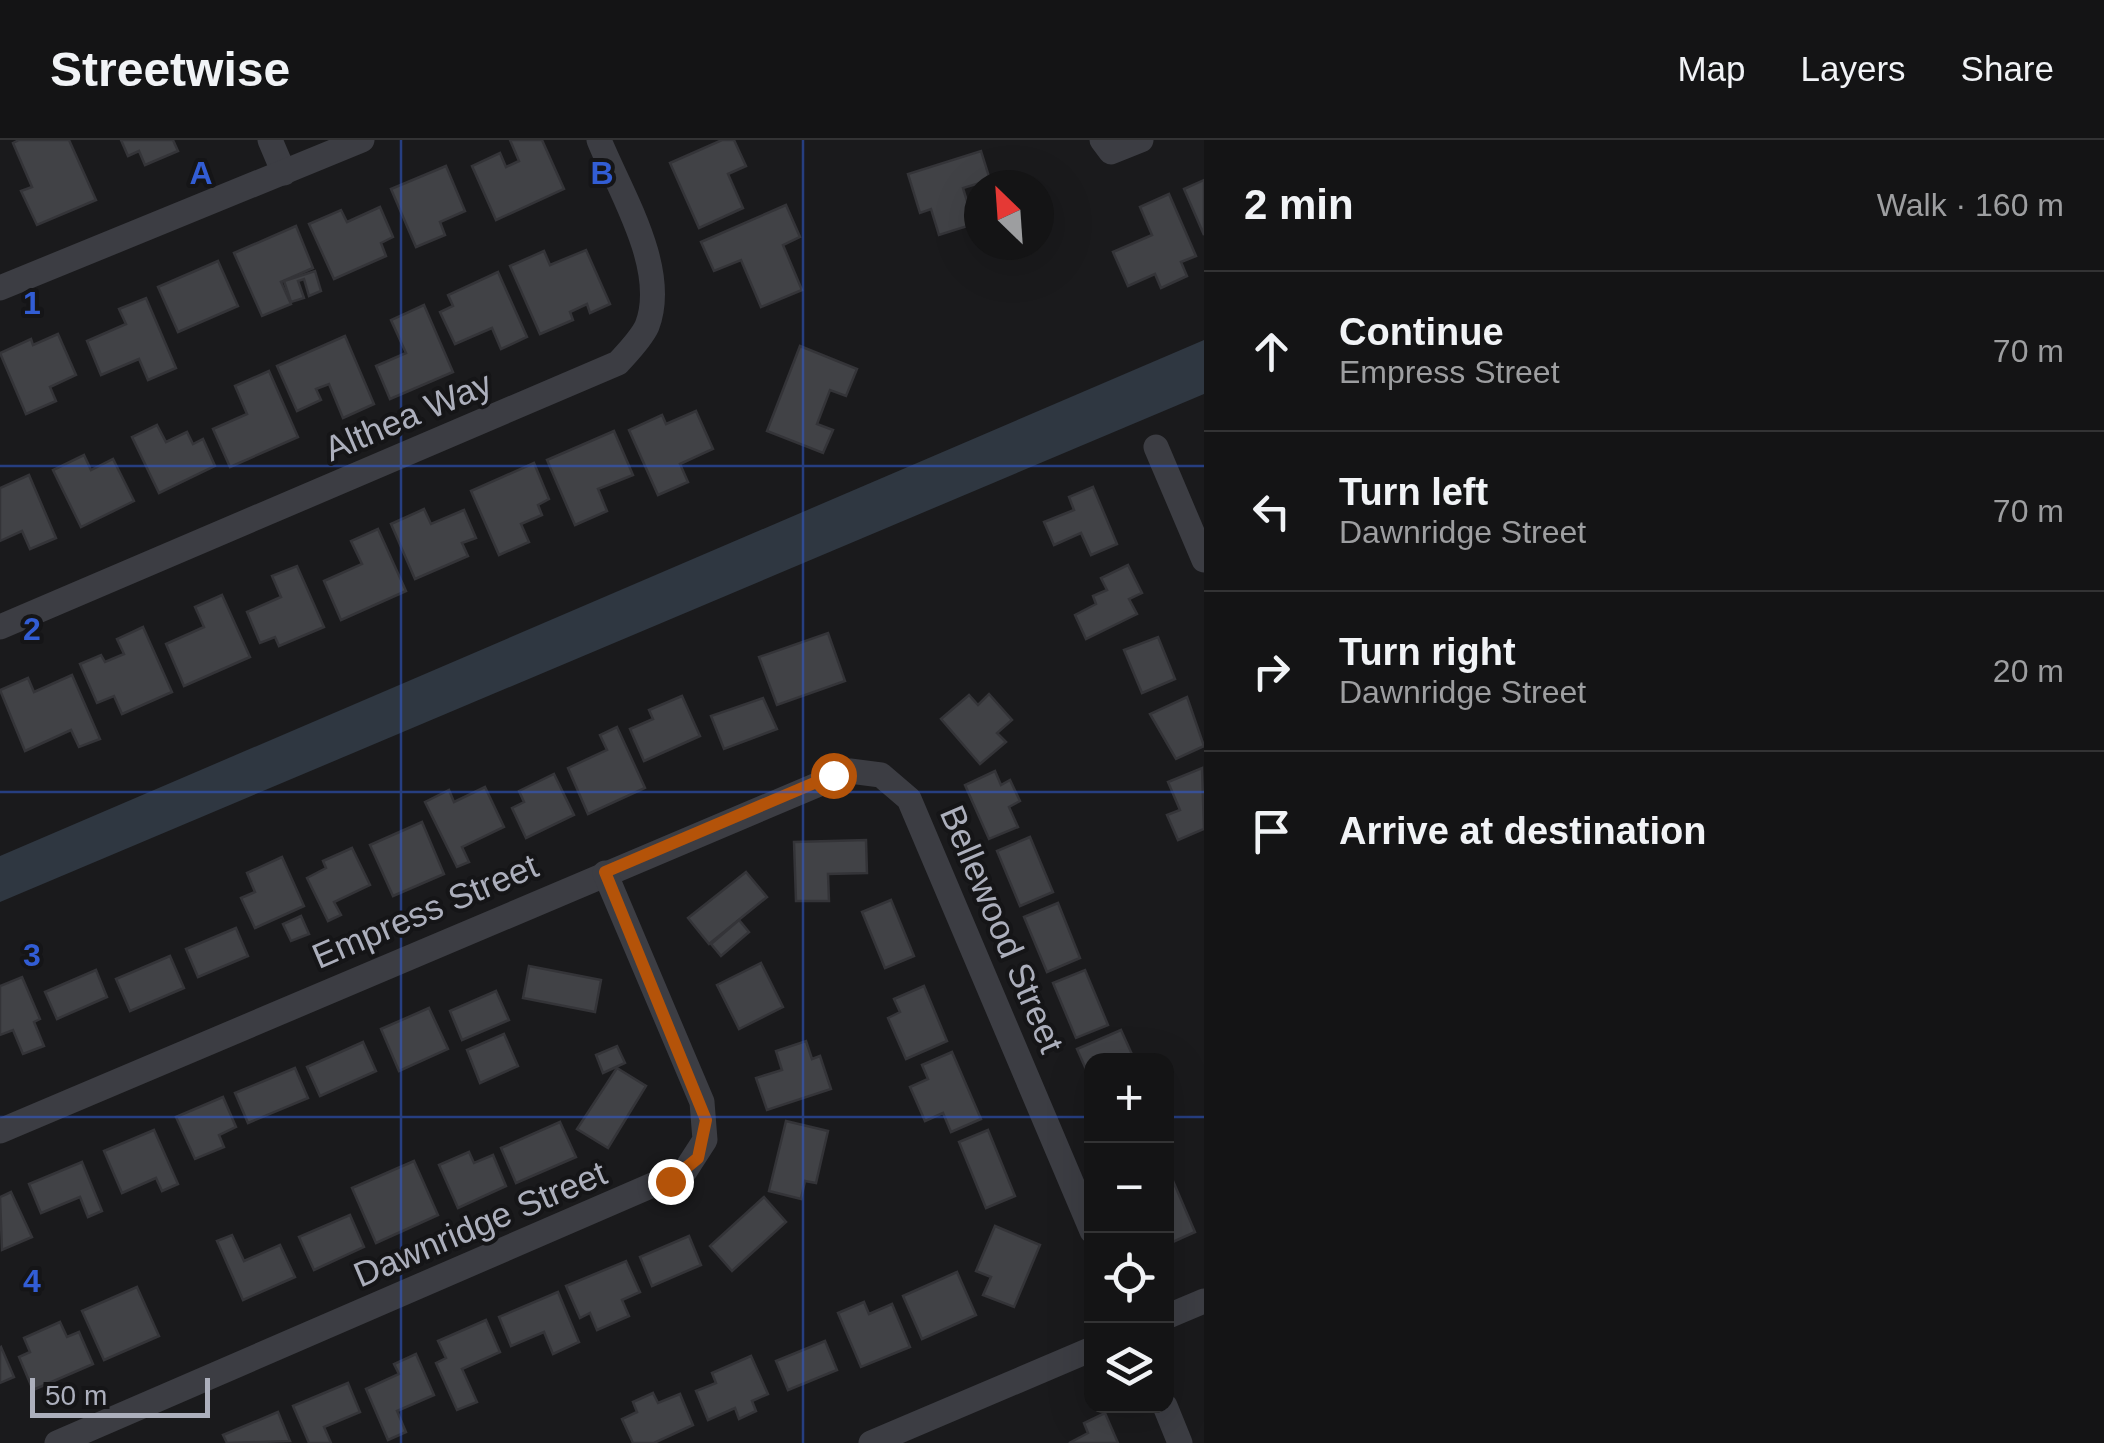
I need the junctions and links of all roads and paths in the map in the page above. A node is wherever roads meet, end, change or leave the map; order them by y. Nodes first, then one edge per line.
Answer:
1 (270, 140) edge
2 (362, 140) edge
3 (599, 140) edge
4 (1102, 140) edge
5 (1140, 140) edge
6 (284, 173) junction
7 (1, 285) edge
8 (1156, 447) dead end
9 (1204, 560) edge
10 (0, 627) edge
11 (882, 775) joint
12 (605, 872) junction
13 (0, 1131) edge
14 (1084, 1213) edge
15 (1204, 1301) edge
16 (1174, 1314) edge
17 (1084, 1352) edge
18 (1168, 1413) edge
19 (57, 1443) edge
20 (871, 1443) edge
21 (1180, 1443) edge

1 - 6 street
2 - 6 street
3 - 10 street, Althea Way
4 - 5 street
6 - 7 street
8 - 9 street
11 - 12 street, Empress Street
11 - 14 street, Bellewood Street
12 - 13 street, Empress Street
12 - 19 street, Dawnridge Street
15 - 16 street
17 - 20 street
18 - 21 street

